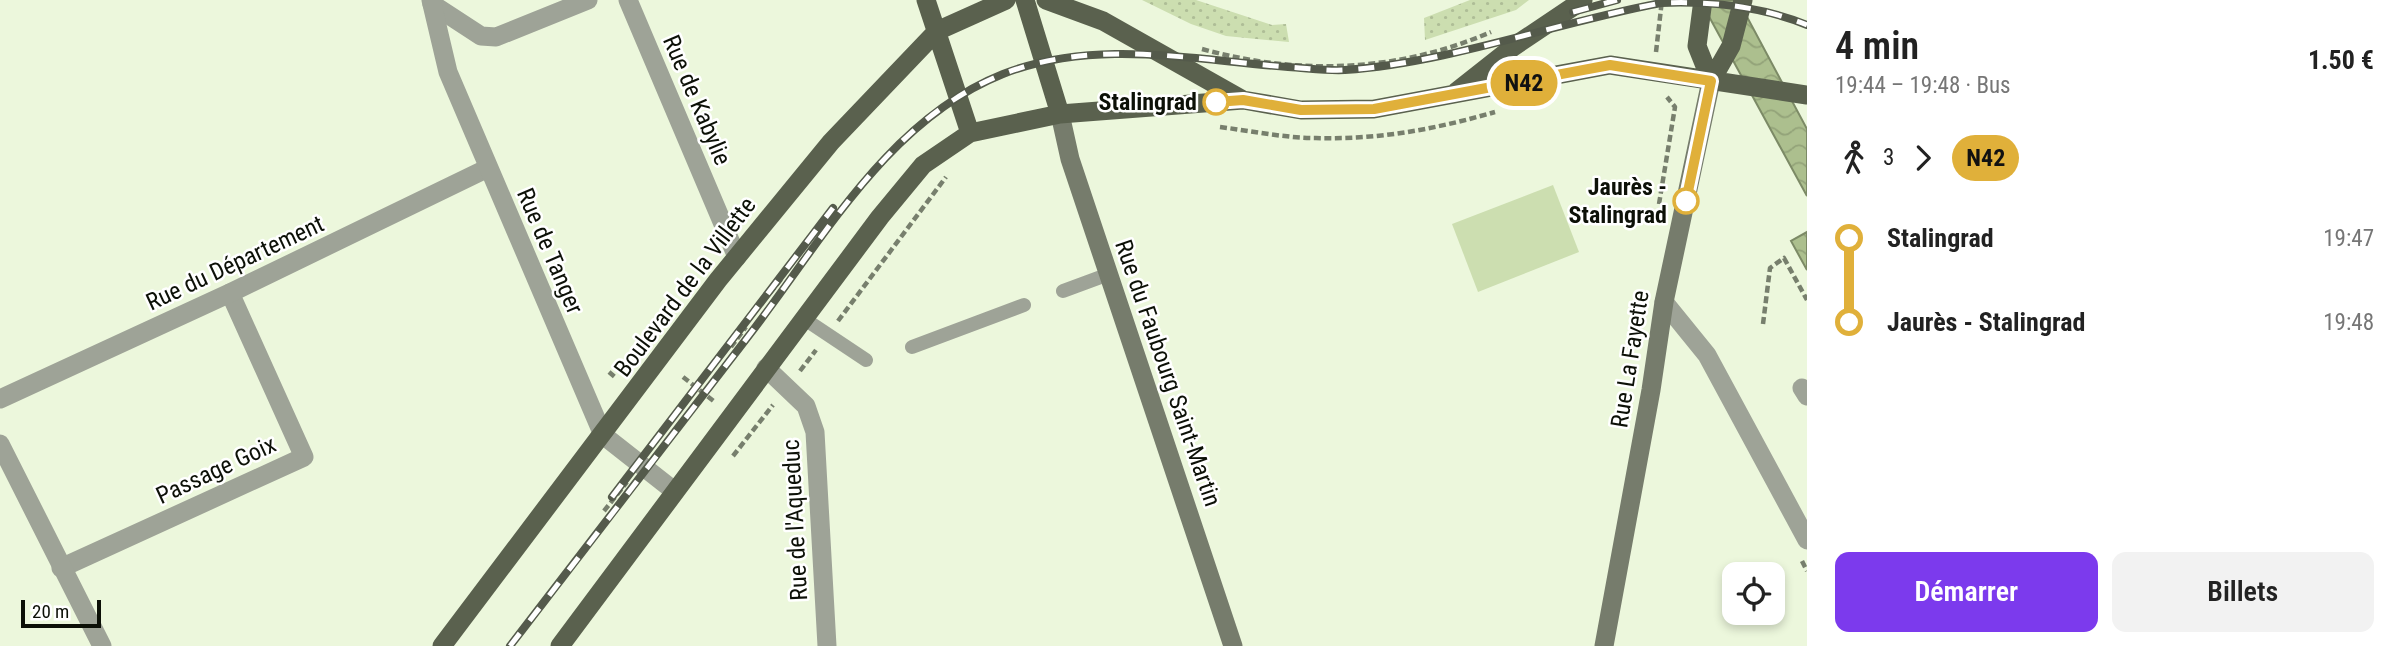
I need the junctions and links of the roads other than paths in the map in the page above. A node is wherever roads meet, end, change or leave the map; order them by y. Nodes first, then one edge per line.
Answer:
1 (588, 0) edge
2 (628, 0) edge
3 (926, 0) edge
4 (1006, 0) edge
5 (1025, 0) edge
6 (1046, 0) edge
7 (1583, 0) edge
8 (1703, 0) edge
9 (1742, 0) edge
10 (431, 2) edge
11 (937, 31) junction
12 (1711, 81) junction
13 (1807, 95) edge
14 (1446, 98) junction
15 (1243, 100) junction
16 (1060, 114) junction
17 (970, 133) junction
18 (488, 168) junction
19 (737, 257) junction
20 (1109, 274) junction
21 (1063, 291) dead end
22 (230, 293) junction
23 (1664, 302) junction
24 (1024, 305) dead end
25 (803, 318) junction
26 (912, 346) dead end
27 (866, 360) dead end
28 (765, 368) junction
29 (0, 399) edge
30 (603, 435) junction
31 (0, 444) edge
32 (674, 490) junction
33 (1807, 540) edge
34 (61, 568) junction
35 (102, 646) edge
36 (442, 646) edge
37 (560, 646) edge
38 (827, 646) edge
39 (1233, 646) edge
40 (1604, 646) edge

1 - 10 street
2 - 19 street, Rue de Kabylie
3 - 11 main road
4 - 11 main road, Boulevard de la Villette
5 - 16 main road
6 - 15 main road
7 - 14 main road
8 - 12 main road
9 - 12 main road
10 - 18 street, Rue de Tanger
11 - 17 main road
11 - 19 main road, Boulevard de la Villette
12 - 13 main road
12 - 14 main road
12 - 23 main road, Rue La Fayette
14 - 15 main road
15 - 16 main road
16 - 17 main road
16 - 20 main road, Rue du Faubourg Saint-Martin
17 - 25 main road
18 - 22 street, Rue du Département
18 - 30 street, Rue de Tanger
19 - 30 main road, Boulevard de la Villette
20 - 21 lane
20 - 39 main road, Rue du Faubourg Saint-Martin
22 - 29 street, Rue du Département
22 - 34 street, Passage Goix
23 - 33 street
23 - 40 main road, Rue La Fayette
24 - 26 lane
25 - 27 lane
25 - 28 main road
28 - 32 main road
28 - 38 street, Rue de l'Aqueduc
30 - 32 street, Rue de Tanger
30 - 36 main road, Boulevard de la Villette
31 - 34 street
32 - 37 main road
34 - 35 street

